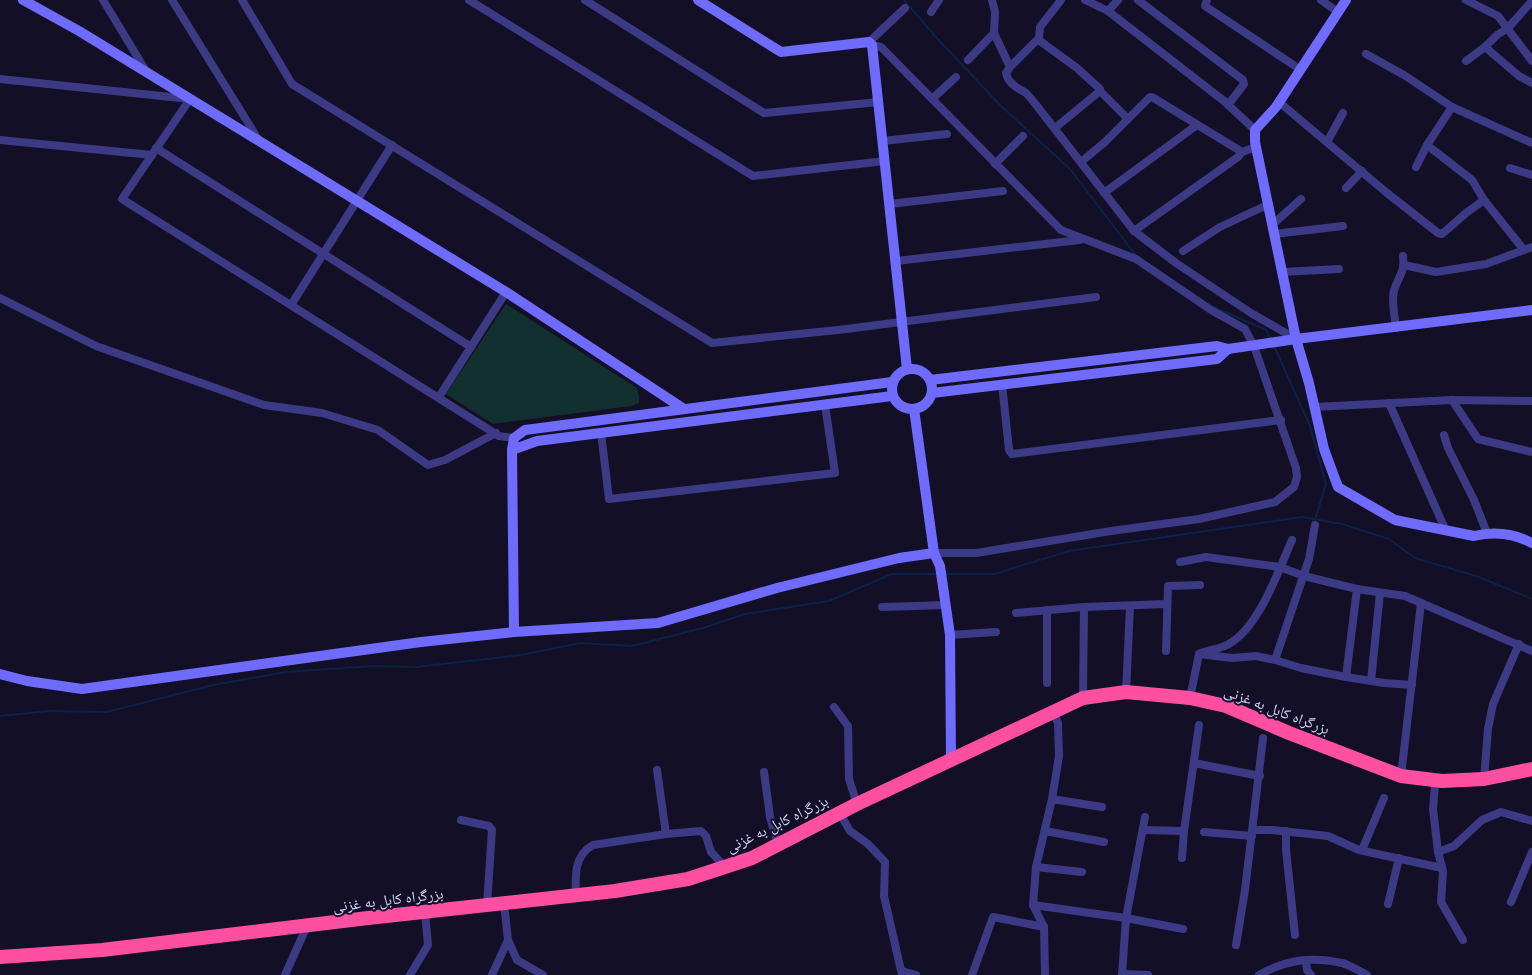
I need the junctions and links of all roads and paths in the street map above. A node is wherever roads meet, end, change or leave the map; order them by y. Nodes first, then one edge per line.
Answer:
1 (23, 0) edge
2 (103, 0) edge
3 (172, 0) edge
4 (242, 0) edge
5 (469, 0) edge
6 (585, 0) edge
7 (698, 0) edge
8 (939, 0) edge
9 (992, 0) edge
10 (1061, 0) edge
11 (1085, 0) edge
12 (1118, 0) edge
13 (1138, 0) edge
14 (1207, 0) edge
15 (1321, 0) edge
16 (1346, 0) edge
17 (1466, 0) edge
18 (1532, 1) edge
19 (35, 4) edge
20 (905, 8) dead end
21 (1108, 11) junction
22 (931, 12) dead end
23 (1338, 12) junction
24 (1508, 28) junction
25 (994, 33) junction
26 (1039, 38) junction
27 (871, 45) junction
28 (1485, 47) junction
29 (1366, 54) dead end
30 (968, 60) dead end
31 (1466, 61) dead end
32 (1532, 61) edge
33 (1010, 67) junction
34 (1301, 70) junction
35 (147, 72) junction
36 (956, 76) dead end
37 (0, 79) edge
38 (1532, 83) edge
39 (1100, 91) junction
40 (190, 98) junction
41 (932, 99) junction
42 (879, 102) junction
43 (1279, 102) junction
44 (1228, 105) junction
45 (1452, 107) junction
46 (1343, 113) dead end
47 (1128, 119) junction
48 (1197, 125) junction
49 (1055, 128) junction
50 (1255, 130) junction
51 (947, 134) dead end
52 (1022, 136) dead end
53 (0, 140) edge
54 (259, 141) junction
55 (883, 141) junction
56 (1327, 142) junction
57 (1532, 143) edge
58 (392, 145) junction
59 (1427, 145) junction
60 (1256, 147) junction
61 (154, 152) junction
62 (1242, 152) junction
63 (885, 160) junction
64 (1081, 162) junction
65 (995, 164) junction
66 (1416, 167) dead end
67 (1510, 168) dead end
68 (1362, 171) junction
69 (1532, 175) edge
70 (1346, 188) dead end
71 (1003, 191) dead end
72 (1104, 193) junction
73 (1301, 199) dead end
74 (1484, 200) junction
75 (357, 201) junction
76 (890, 204) junction
77 (1268, 205) junction
78 (1343, 226) dead end
79 (1273, 229) junction
80 (1134, 231) junction
81 (1083, 239) junction
82 (1532, 246) edge
83 (1524, 250) junction
84 (1184, 251) dead end
85 (323, 254) junction
86 (1403, 256) dead end
87 (896, 261) junction
88 (1404, 265) junction
89 (1339, 269) dead end
90 (1282, 272) junction
91 (506, 292) junction
92 (1096, 297) dead end
93 (0, 298) edge
94 (291, 305) junction
95 (1532, 310) edge
96 (902, 322) junction
97 (1396, 328) junction
98 (1296, 339) junction
99 (1254, 346) junction
100 (471, 347) junction
101 (1228, 349) junction
102 (908, 369) junction
103 (930, 380) junction
104 (892, 382) junction
105 (1002, 384) junction
106 (932, 393) junction
107 (892, 396) junction
108 (439, 398) junction
109 (1452, 400) junction
110 (1532, 401) edge
111 (1389, 404) junction
112 (825, 405) junction
113 (1314, 407) junction
114 (684, 409) junction
115 (914, 410) junction
116 (1281, 420) junction
117 (496, 433) junction
118 (600, 433) junction
119 (1444, 435) dead end
120 (514, 438) junction
121 (512, 450) junction
122 (1532, 452) edge
123 (1315, 525) dead end
124 (1446, 531) junction
125 (1487, 533) junction
126 (1292, 540) dead end
127 (1532, 543) edge
128 (934, 552) junction
129 (1180, 562) dead end
130 (1280, 567) junction
131 (1304, 576) junction
132 (1200, 585) dead end
133 (1357, 589) junction
134 (1380, 593) junction
135 (945, 602) junction
136 (1421, 602) junction
137 (1166, 604) junction
138 (1130, 606) junction
139 (1084, 607) junction
140 (882, 608) dead end
141 (1047, 610) junction
142 (1016, 613) dead end
143 (514, 632) junction
144 (996, 632) dead end
145 (950, 635) junction
146 (1519, 644) junction
147 (1166, 651) dead end
148 (1532, 651) edge
149 (1199, 654) junction
150 (1275, 660) junction
151 (0, 674) edge
152 (1346, 677) junction
153 (1371, 681) junction
154 (1047, 683) dead end
155 (1412, 685) junction
156 (1126, 692) junction
157 (1083, 698) junction
158 (1190, 698) junction
159 (834, 707) dead end
160 (1053, 712) junction
161 (1199, 726) dead end
162 (1263, 738) dead end
163 (951, 760) junction
164 (1194, 763) junction
165 (1532, 769) edge
166 (658, 770) dead end
167 (764, 772) dead end
168 (1260, 776) junction
169 (1401, 776) junction
170 (1484, 779) junction
171 (1442, 781) junction
172 (1384, 798) dead end
173 (1052, 799) junction
174 (857, 804) junction
175 (1102, 806) dead end
176 (839, 812) junction
177 (1145, 817) dead end
178 (461, 820) dead end
179 (1532, 821) edge
180 (1143, 830) junction
181 (1045, 831) junction
182 (1184, 832) junction
183 (1204, 832) dead end
184 (1286, 832) junction
185 (1252, 833) junction
186 (666, 834) junction
187 (1104, 842) dead end
188 (778, 844) junction
189 (1362, 850) junction
190 (1438, 852) junction
191 (1532, 852) edge
192 (1182, 858) dead end
193 (1398, 858) junction
194 (1530, 862) edge
195 (725, 867) junction
196 (1036, 867) junction
197 (1442, 868) junction
198 (1082, 872) dead end
199 (576, 895) junction
200 (1511, 902) dead end
201 (504, 903) junction
202 (1388, 904) dead end
203 (487, 905) junction
204 (1032, 905) junction
205 (425, 912) junction
206 (1126, 918) junction
207 (308, 926) junction
208 (1044, 927) junction
209 (1183, 929) dead end
210 (1295, 935) dead end
211 (508, 940) junction
212 (1463, 940) dead end
213 (1236, 944) dead end
214 (0, 957) edge
215 (1306, 960) junction
216 (902, 973) edge
217 (286, 975) edge
218 (410, 975) edge
219 (492, 975) edge
220 (543, 975) edge
221 (916, 975) edge
222 (972, 975) edge
223 (1044, 975) edge
224 (1122, 975) edge
225 (1148, 975) edge
226 (1259, 975) edge
227 (1311, 975) edge
228 (1367, 975) edge

1 - 19 street
2 - 35 street
3 - 54 street
4 - 58 street
5 - 63 street
6 - 42 street
7 - 27 street
8 - 22 street
9 - 25 street
10 - 26 street
11 - 21 street
12 - 21 street
13 - 44 street
14 - 34 street
15 - 23 street
16 - 23 street
17 - 24 street
18 - 24 street
19 - 35 street
20 - 27 street
21 - 44 street
23 - 34 street
24 - 28 street
24 - 32 street
25 - 30 street
25 - 33 street
26 - 33 street
26 - 39 street
27 - 41 street
27 - 42 street
28 - 31 street
28 - 38 street
29 - 45 street
33 - 49 street
34 - 43 street
35 - 40 street
36 - 41 street
37 - 40 street
39 - 47 street
39 - 49 street
40 - 54 street
40 - 61 street
41 - 65 street
42 - 55 street
43 - 50 street
43 - 56 street
44 - 50 street
45 - 57 street
45 - 59 street
46 - 56 street
47 - 48 street
47 - 64 street
48 - 62 street
48 - 72 street
49 - 64 street
50 - 60 street
51 - 55 street
52 - 65 street
53 - 61 street
54 - 75 street
55 - 63 street
56 - 68 street
58 - 75 street
58 - 96 street
59 - 66 street
59 - 74 street
60 - 62 street
60 - 77 street
61 - 85 street
61 - 94 street
62 - 80 street
63 - 76 street
64 - 72 street
65 - 81 street
67 - 69 street
68 - 70 street
68 - 74 street
71 - 76 street
72 - 80 street
73 - 79 street
74 - 83 street
75 - 85 street
75 - 91 street
76 - 87 street
77 - 79 street
77 - 84 street
78 - 79 street
79 - 90 street
80 - 98 street
81 - 87 street
81 - 99 street
82 - 83 street
83 - 88 street
85 - 94 street
85 - 100 street
86 - 88 street
87 - 96 street
88 - 97 street
89 - 90 street
90 - 98 street
91 - 100 street
91 - 114 street
92 - 96 street
93 - 117 street
94 - 108 street
95 - 97 street
96 - 102 street
97 - 98 street
98 - 99 street
98 - 113 street
99 - 101 street
99 - 116 street
100 - 108 street
101 - 103 street
101 - 105 street
102 - 103 street
102 - 104 street
103 - 106 street
104 - 107 street
104 - 114 street
105 - 106 street
105 - 116 street
106 - 115 street
107 - 112 street
107 - 115 street
108 - 117 street
109 - 110 street
109 - 111 street
109 - 122 street
111 - 113 street
111 - 124 street
112 - 118 street
112 - 118 street
113 - 124 street
114 - 120 street
115 - 128 street
116 - 128 street
117 - 120 street
118 - 121 street
119 - 125 street
120 - 121 street
121 - 143 street
123 - 131 street
124 - 125 street
125 - 127 street
126 - 130 street
128 - 135 street
128 - 143 street
129 - 130 street
130 - 131 street
130 - 149 street
131 - 133 street
131 - 150 street
132 - 137 street
133 - 134 street
133 - 152 street
134 - 136 street
134 - 153 street
135 - 140 street
135 - 145 street
136 - 146 street
136 - 155 street
137 - 138 street
137 - 147 street
138 - 139 street
138 - 156 street
139 - 141 street
139 - 157 street
141 - 142 street
141 - 154 street
143 - 151 street
144 - 145 street
145 - 163 street
146 - 148 street
146 - 170 street
149 - 150 street
149 - 158 street
150 - 152 street
152 - 153 street
153 - 155 street
155 - 169 street
156 - 157 highway, بزرگراه کابل به غزنی
156 - 158 highway, بزرگراه کابل به غزنی
157 - 160 highway, بزرگراه کابل به غزنی
158 - 169 highway, بزرگراه کابل به غزنی
159 - 174 street
160 - 163 highway, بزرگراه کابل به غزنی
160 - 173 street
161 - 164 street
162 - 168 street
163 - 174 highway, بزرگراه کابل به غزنی
164 - 168 street
164 - 182 street
165 - 170 highway, بزرگراه کابل به غزنی
166 - 186 street
167 - 188 street
168 - 185 street
169 - 171 highway, بزرگراه کابل به غزنی
170 - 171 highway, بزرگراه کابل به غزنی
171 - 190 street
172 - 189 street
173 - 175 street
173 - 181 street
174 - 176 highway, بزرگراه کابل به غزنی
176 - 188 highway, بزرگراه کابل به غزنی
176 - 216 street
177 - 180 street
178 - 203 street
179 - 190 street
180 - 182 street
180 - 206 street
181 - 187 street
181 - 196 street
182 - 192 street
183 - 185 street
184 - 185 street
184 - 189 street
184 - 210 street
185 - 213 street
186 - 195 street
186 - 199 street
188 - 195 highway, بزرگراه کابل به غزنی
189 - 193 street
190 - 197 street
191 - 194 street
193 - 197 street
193 - 202 street
194 - 200 street
195 - 199 highway, بزرگراه کابل به غزنی
196 - 198 street
196 - 204 street
197 - 212 street
199 - 201 highway, بزرگراه کابل به غزنی
201 - 203 highway, بزرگراه کابل به غزنی
201 - 211 street
203 - 205 highway, بزرگراه کابل به غزنی
204 - 206 street
204 - 208 street
205 - 207 highway, بزرگراه کابل به غزنی
205 - 218 street
206 - 209 street
206 - 224 street
207 - 214 highway, بزرگراه کابل به غزنی
207 - 217 street
208 - 222 street
208 - 223 street
211 - 219 street
211 - 220 street
215 - 226 street
215 - 227 street
215 - 228 street
216 - 221 street
224 - 225 street

